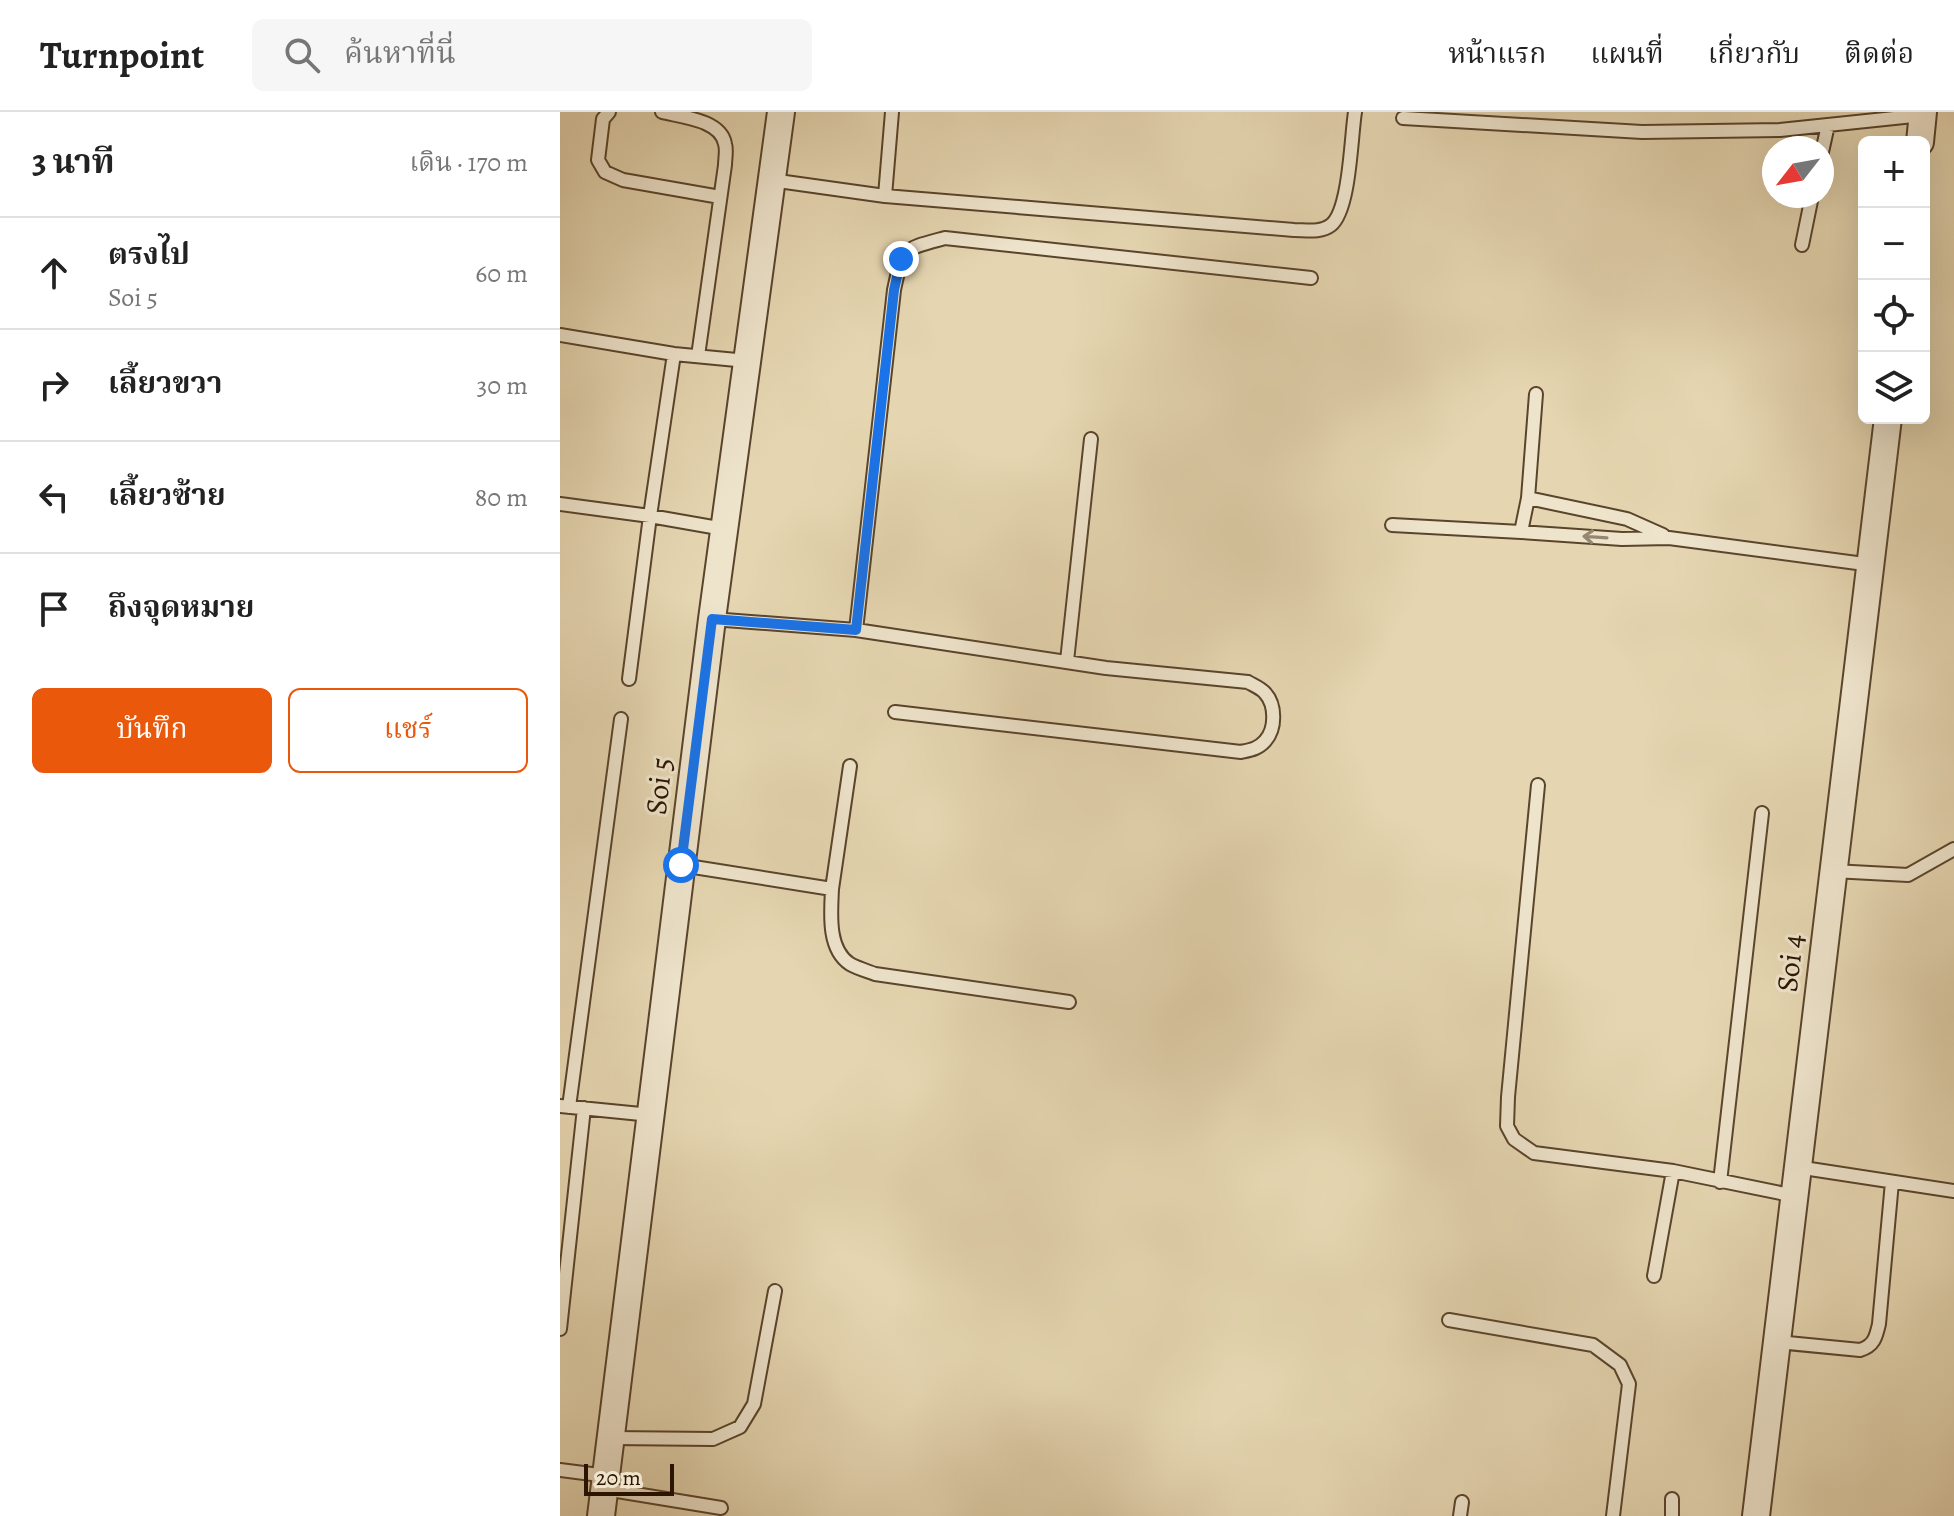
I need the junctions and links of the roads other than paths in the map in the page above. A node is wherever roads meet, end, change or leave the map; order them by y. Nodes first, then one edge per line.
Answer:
1 (609, 112) edge
2 (662, 112) edge
3 (781, 112) edge
4 (892, 112) edge
5 (1355, 112) edge
6 (1923, 114) edge
7 (1403, 118) dead end
8 (1828, 125) junction
9 (1826, 136) edge
10 (1921, 136) edge
11 (771, 180) junction
12 (885, 196) junction
13 (720, 197) junction
14 (1810, 208) edge
15 (1802, 245) dead end
16 (1311, 278) dead end
17 (560, 335) edge
18 (674, 354) junction
19 (698, 356) junction
20 (747, 361) junction
21 (1536, 394) dead end
22 (1887, 424) edge
23 (1091, 439) dead end
24 (1528, 498) junction
25 (560, 504) edge
26 (650, 516) junction
27 (1392, 525) dead end
28 (724, 529) junction
29 (1521, 532) junction
30 (1669, 538) junction
31 (1872, 565) junction
32 (712, 619) junction
33 (856, 630) junction
34 (1067, 661) junction
35 (629, 679) dead end
36 (895, 712) dead end
37 (621, 719) dead end
38 (850, 766) dead end
39 (1538, 785) dead end
40 (1762, 813) dead end
41 (1954, 849) edge
42 (681, 865) junction
43 (1833, 871) junction
44 (832, 889) junction
45 (1069, 1002) dead end
46 (564, 1106) edge
47 (584, 1108) junction
48 (651, 1115) junction
49 (1797, 1167) junction
50 (1673, 1171) junction
51 (1720, 1182) junction
52 (1892, 1182) junction
53 (1954, 1191) edge
54 (1795, 1196) junction
55 (566, 1218) edge
56 (1654, 1276) dead end
57 (775, 1291) dead end
58 (1449, 1320) dead end
59 (560, 1329) edge
60 (1777, 1342) junction
61 (611, 1438) junction
62 (560, 1470) edge
63 (606, 1483) junction
64 (1672, 1499) dead end
65 (1462, 1502) dead end
66 (721, 1508) dead end
67 (601, 1516) edge
68 (1460, 1516) edge
69 (1613, 1516) edge
70 (1672, 1516) edge
71 (1756, 1516) edge

1 - 13 lane
2 - 13 lane
3 - 11 street, Soi 5
4 - 12 lane
5 - 12 lane
6 - 8 lane
6 - 10 street
7 - 8 lane
8 - 9 lane
11 - 12 lane
11 - 20 street, Soi 5
13 - 19 lane
14 - 15 lane
16 - 33 lane
17 - 18 lane
18 - 19 lane
18 - 26 lane
19 - 20 lane
20 - 28 street, Soi 5
21 - 24 lane
22 - 31 street, Soi 4
23 - 34 lane
24 - 29 lane
24 - 30 lane
25 - 26 lane
26 - 28 lane
26 - 35 lane
27 - 29 lane
28 - 32 street, Soi 5
30 -> 29 lane
30 - 31 lane
31 - 43 street, Soi 4
32 - 33 lane
32 - 42 street, Soi 5
33 - 34 lane
34 - 36 lane
37 - 46 lane
38 - 44 lane
39 - 50 lane
40 - 51 lane
41 - 43 lane
42 - 44 lane
42 - 48 street, Soi 5
43 - 49 street, Soi 4
44 - 45 lane
46 - 47 lane
47 - 48 lane
47 - 55 lane
48 - 61 street, Soi 5
49 - 52 lane
49 - 54 street, Soi 4
50 - 51 lane
50 - 56 lane
51 - 54 lane
52 - 53 lane
52 - 60 lane
54 - 60 street, Soi 4
55 - 59 lane
57 - 61 lane
58 - 69 lane
60 - 71 street, Soi 4
61 - 63 street, Soi 5
62 - 63 lane
63 - 66 lane
63 - 67 street, Soi 5
64 - 70 lane
65 - 68 lane

